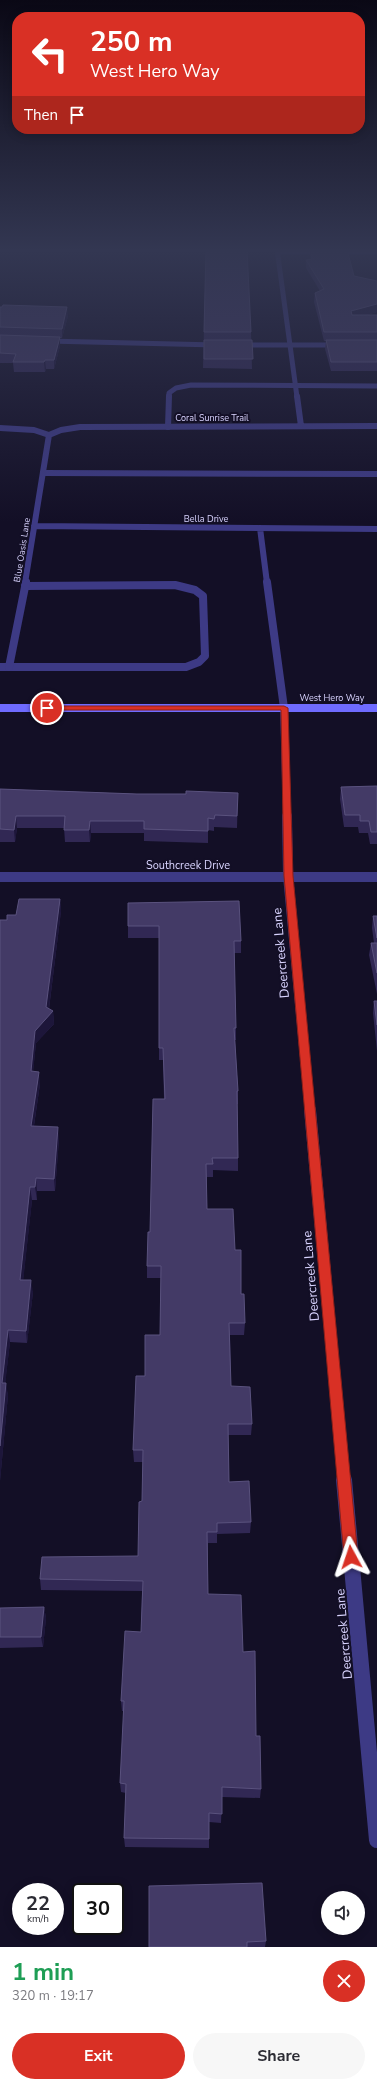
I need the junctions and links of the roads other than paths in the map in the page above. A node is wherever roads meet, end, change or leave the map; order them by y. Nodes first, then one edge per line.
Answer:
1 (289, 340) edge
2 (38, 341) edge
3 (227, 345) edge
4 (235, 345) edge
5 (290, 345) junction
6 (345, 345) edge
7 (295, 386) junction
8 (377, 386) edge
9 (168, 426) junction
10 (301, 426) junction
11 (377, 426) edge
12 (0, 428) edge
13 (49, 435) junction
14 (43, 473) junction
15 (377, 474) edge
16 (34, 526) junction
17 (260, 528) junction
18 (377, 529) edge
19 (25, 586) junction
20 (0, 666) edge
21 (9, 667) junction
22 (0, 708) edge
23 (284, 708) junction
24 (377, 708) edge
25 (288, 876) junction
26 (0, 877) edge
27 (377, 877) edge
28 (377, 1840) edge

1 - 5 street
2 - 3 street
4 - 5 street
5 - 6 street
5 - 7 street
7 - 8 street
7 - 9 street
7 - 10 street
9 - 10 street, Coral Sunrise Trail
9 - 13 street, Coral Sunrise Trail
10 - 11 street, Coral Sunrise Trail
12 - 13 street
13 - 14 street, Blue Oasis Lane
14 - 15 street
14 - 16 street, Blue Oasis Lane
16 - 17 street, Bella Drive
16 - 19 street, Blue Oasis Lane
17 - 18 street, Bella Drive
17 - 23 street, Deercreek Lane
19 - 21 street, Blue Oasis Lane
19 - 21 street
20 - 21 street
22 - 23 main road, West Hero Way
23 - 24 main road, West Hero Way
23 - 25 street, Deercreek Lane
25 - 26 street, Southcreek Drive
25 - 27 street, Southcreek Drive
25 - 28 street, Deercreek Lane

